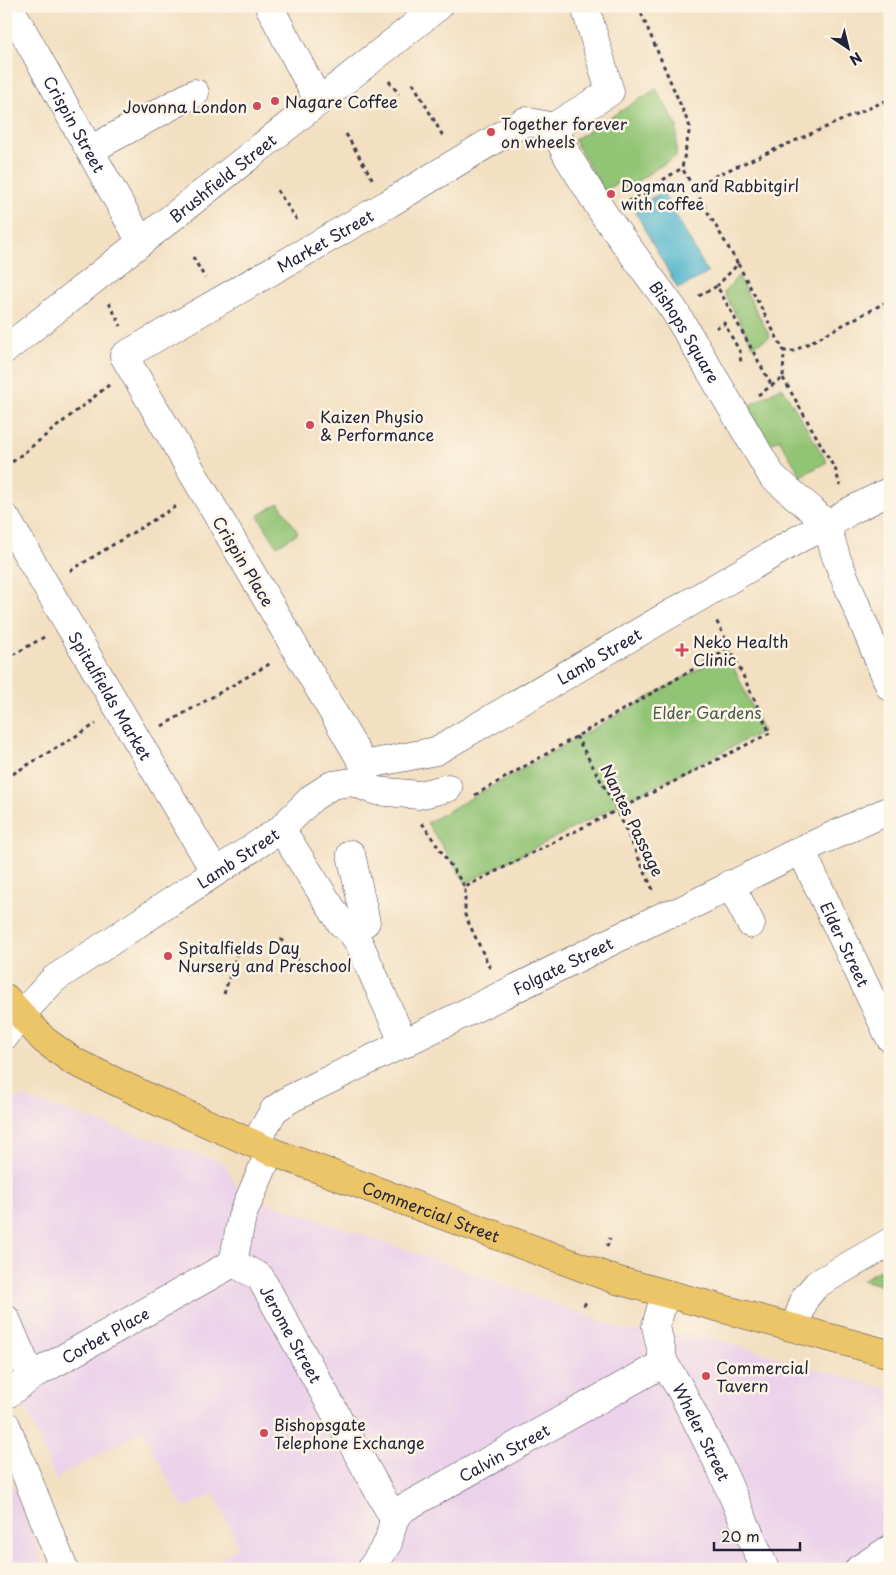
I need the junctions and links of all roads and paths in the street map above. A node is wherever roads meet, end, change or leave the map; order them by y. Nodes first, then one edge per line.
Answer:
1 (9, 6) edge
2 (269, 6) edge
3 (439, 6) edge
4 (584, 6) edge
5 (638, 6) edge
6 (390, 82) dead end
7 (414, 83) dead end
8 (195, 93) dead end
9 (399, 94) dead end
10 (890, 99) edge
11 (319, 102) junction
12 (554, 127) junction
13 (346, 134) dead end
14 (90, 150) junction
15 (458, 162) junction
16 (682, 168) junction
17 (693, 188) junction
18 (277, 190) dead end
19 (388, 204) junction
20 (605, 216) junction
21 (141, 242) junction
22 (314, 247) junction
23 (738, 264) junction
24 (717, 286) junction
25 (890, 300) edge
26 (674, 310) junction
27 (724, 322) dead end
28 (6, 349) edge
29 (784, 351) junction
30 (127, 362) junction
31 (741, 367) dead end
32 (783, 378) junction
33 (772, 386) junction
34 (733, 409) junction
35 (6, 467) edge
36 (202, 490) junction
37 (890, 491) edge
38 (6, 518) edge
39 (837, 519) junction
40 (46, 585) junction
41 (702, 596) junction
42 (68, 623) junction
43 (730, 648) junction
44 (295, 649) junction
45 (6, 659) edge
46 (890, 687) edge
47 (119, 710) junction
48 (576, 736) junction
49 (137, 740) junction
50 (358, 774) junction
51 (6, 778) edge
52 (448, 788) joint
53 (419, 795) junction
54 (617, 810) junction
55 (890, 810) edge
56 (281, 829) junction
57 (802, 850) junction
58 (351, 854) dead end
59 (216, 872) junction
60 (730, 884) junction
61 (465, 887) junction
62 (666, 916) junction
63 (751, 924) dead end
64 (356, 938) junction
65 (280, 939) dead end
66 (237, 953) dead end
67 (483, 955) dead end
68 (303, 969) dead end
69 (224, 994) dead end
70 (11, 1016) edge
71 (890, 1038) edge
72 (404, 1044) junction
73 (262, 1148) junction
74 (890, 1242) edge
75 (233, 1263) junction
76 (665, 1294) junction
77 (6, 1319) edge
78 (795, 1327) junction
79 (890, 1354) edge
80 (664, 1363) junction
81 (31, 1377) junction
82 (6, 1395) edge
83 (6, 1425) edge
84 (394, 1519) junction
85 (890, 1549) edge
86 (64, 1569) edge
87 (371, 1569) edge
88 (765, 1569) edge
89 (858, 1569) edge

1 - 14 street, Crispin Street
2 - 11 street
3 - 11 street, Brushfield Street
4 - 12 street
5 - 16 path
6 - 9 path
7 - 15 path
8 - 14 street
10 - 17 path
11 - 21 street, Brushfield Street
12 - 15 street, Market Street
12 - 20 street, Bishops Square
13 - 19 path
14 - 21 street, Crispin Street
15 - 19 street, Market Street
16 - 17 path
16 - 20 path
17 - 23 path
18 - 22 path
19 - 22 street, Market Street
20 - 26 street, Bishops Square
21 - 28 street, Brushfield Street
22 - 30 street, Market Street
23 - 24 path
23 - 29 path
24 - 26 path
24 - 33 path
25 - 29 path
26 - 34 street, Bishops Square
27 - 31 path
29 - 32 path
30 - 35 path
30 - 36 street, Crispin Place
32 - 33 path
32 - 39 path
33 - 34 path
34 - 39 street, Bishops Square
36 - 40 path
36 - 44 street, Crispin Place
37 - 39 street, Lamb Street
38 - 40 street, Spitalfields Market
39 - 41 street, Lamb Street
39 - 46 street
40 - 42 street, Spitalfields Market
41 - 43 path
41 - 50 street, Lamb Street
42 - 45 path
42 - 47 street, Spitalfields Market
43 - 48 path
43 - 54 path
44 - 49 path
44 - 50 street, Crispin Place
47 - 49 street, Spitalfields Market
47 - 51 path
48 - 52 path
48 - 54 path, Nantes Passage
49 - 59 street, Spitalfields Market
50 - 53 street
50 - 56 street, Lamb Street
52 - 53 street
53 - 61 path
54 - 61 path
54 - 62 path, Nantes Passage
55 - 57 street, Folgate Street
56 - 59 street, Lamb Street
56 - 64 street, Lamb Street
57 - 60 street, Folgate Street
57 - 71 street, Elder Street
58 - 64 street
59 - 70 street, Lamb Street
60 - 62 street, Folgate Street
60 - 63 street
61 - 67 path
62 - 72 street, Folgate Street
64 - 72 street, Lamb Street
65 - 68 path
66 - 69 path
70 - 73 highway, Commercial Street
72 - 73 street, Folgate Street
73 - 75 street
73 - 76 highway, Commercial Street
74 - 78 street
75 - 81 street, Corbet Place
75 - 84 street, Jerome Street
76 - 78 highway, Commercial Street
76 - 80 street, Wheler Street
77 - 81 street
78 - 79 highway, Commercial Street
80 - 84 street, Calvin Street
80 - 88 street, Wheler Street
81 - 82 street, Corbet Place
83 - 86 street
84 - 87 street
85 - 89 street

